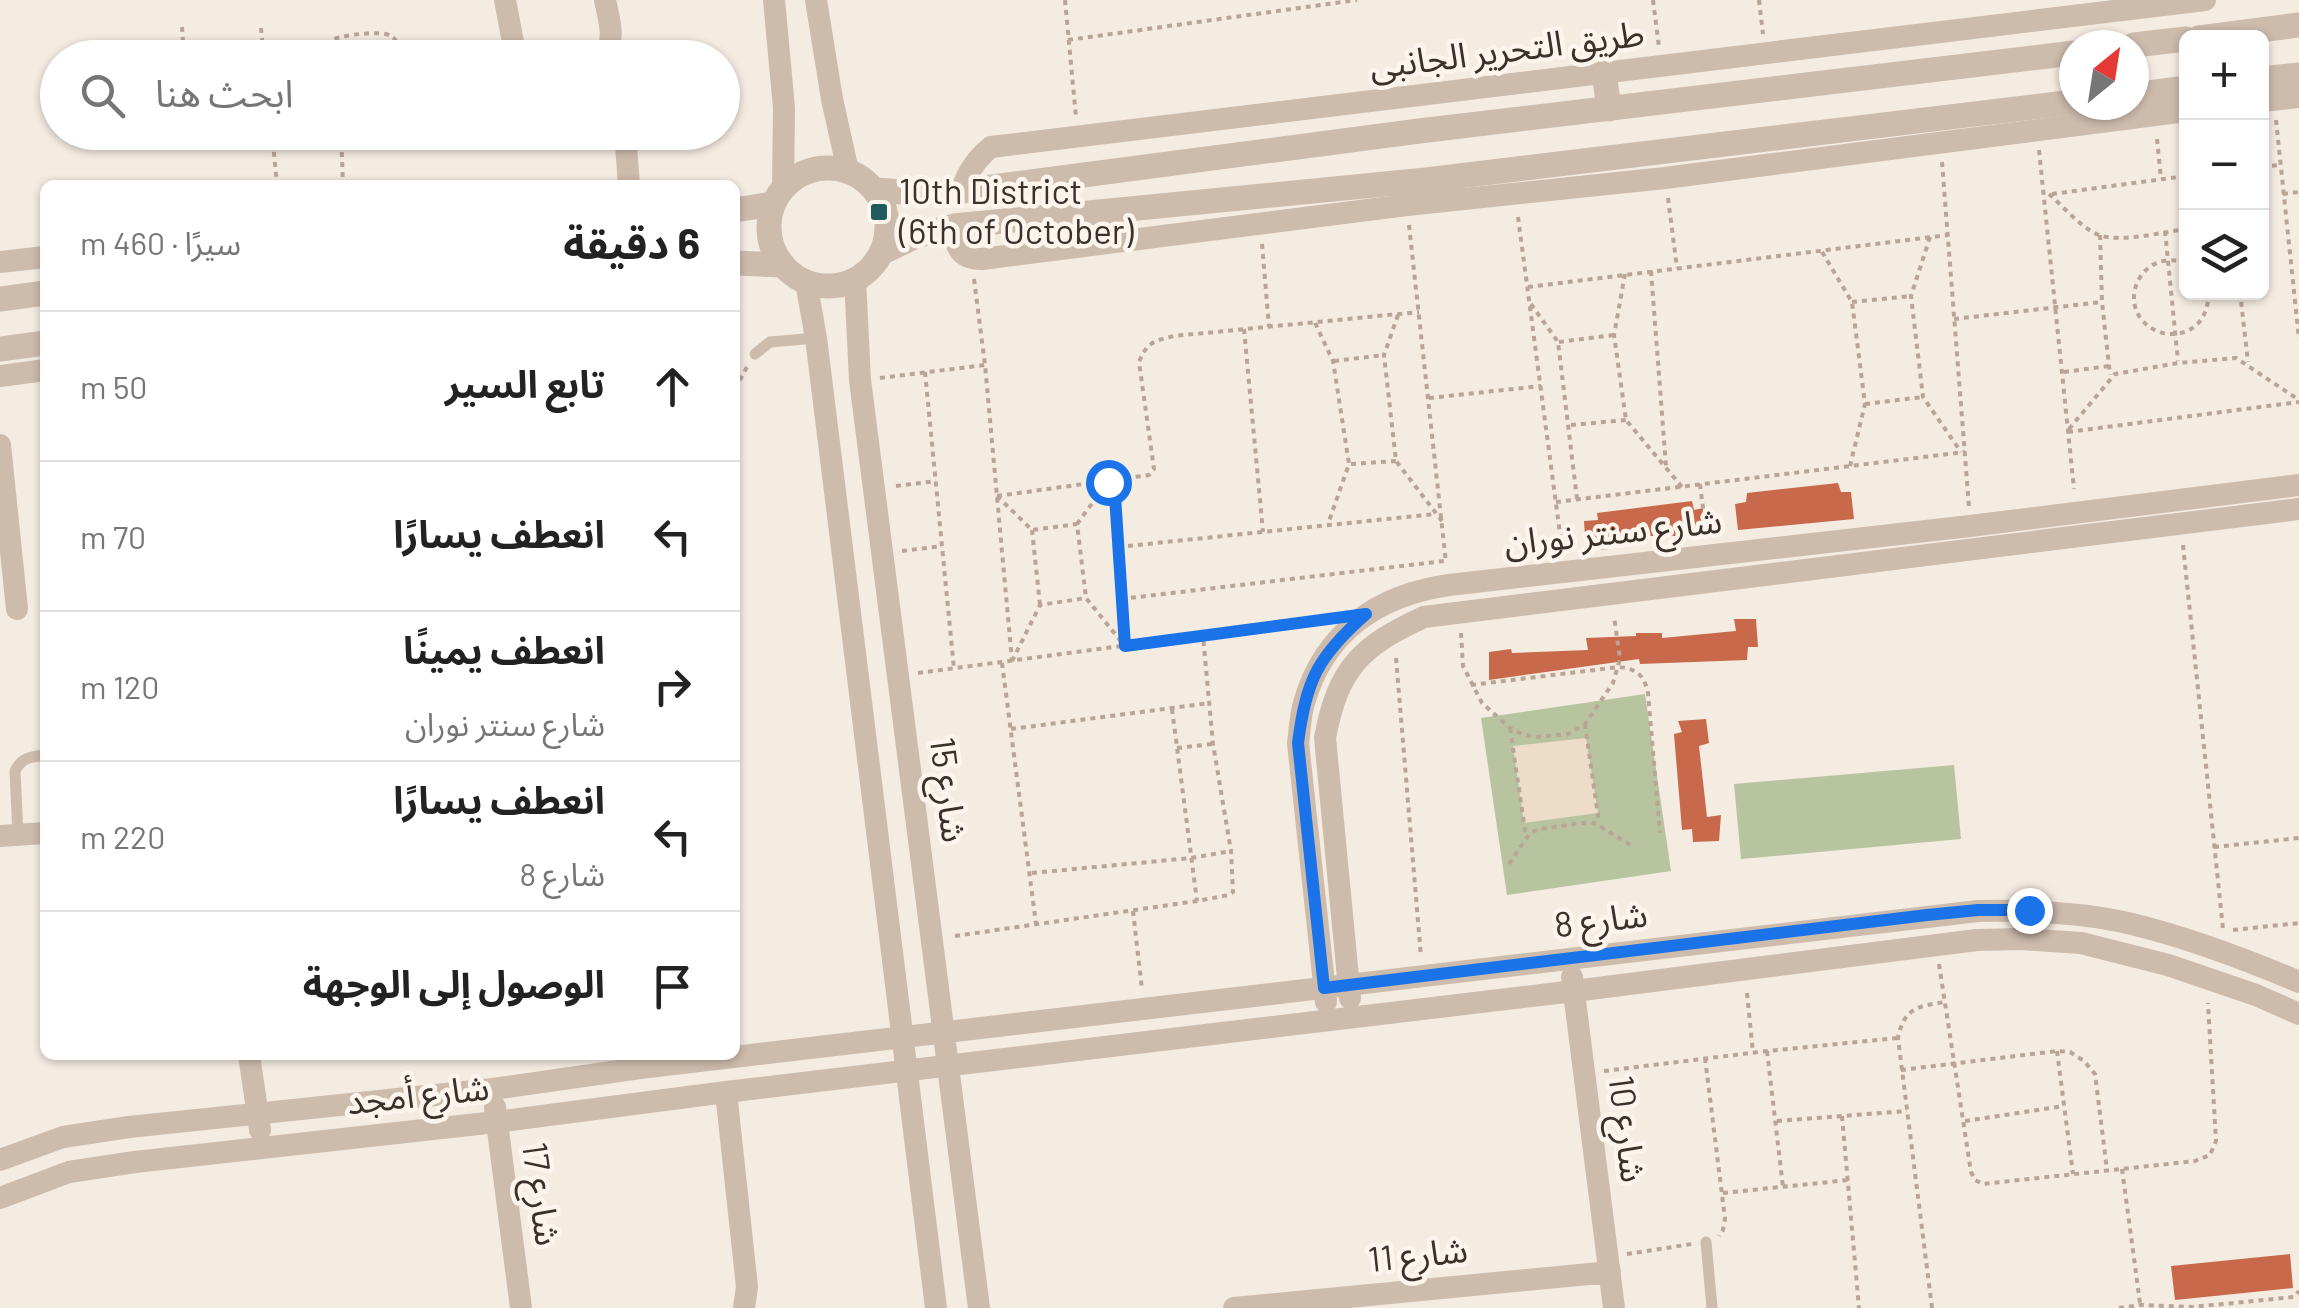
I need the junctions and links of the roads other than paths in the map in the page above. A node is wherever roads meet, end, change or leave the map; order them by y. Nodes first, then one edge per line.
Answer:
1 (505, 0) edge
2 (605, 0) edge
3 (774, 0) edge
4 (816, 0) edge
5 (2205, 0) edge
6 (2299, 25) edge
7 (2261, 30) edge
8 (513, 40) edge
9 (611, 40) edge
10 (2179, 40) edge
11 (2149, 44) edge
12 (2059, 55) edge
13 (1604, 73) junction
14 (2299, 75) edge
15 (2179, 89) edge
16 (2269, 92) edge
17 (2149, 93) edge
18 (2269, 94) edge
19 (2299, 97) edge
20 (2059, 104) edge
21 (1609, 109) junction
22 (2179, 112) edge
23 (626, 150) edge
24 (848, 171) junction
25 (628, 180) edge
26 (1455, 189) junction
27 (875, 190) junction
28 (960, 191) junction
29 (778, 196) junction
30 (740, 208) edge
31 (954, 226) junction
32 (881, 253) junction
33 (40, 258) edge
34 (0, 262) edge
35 (740, 262) edge
36 (783, 265) junction
37 (855, 280) junction
38 (806, 282) junction
39 (40, 295) edge
40 (0, 299) edge
41 (816, 338) junction
42 (40, 344) edge
43 (0, 349) edge
44 (755, 354) road end
45 (40, 371) edge
46 (0, 376) edge
47 (0, 446) edge
48 (2299, 484) edge
49 (2299, 510) edge
50 (17, 609) dead end
51 (40, 756) edge
52 (40, 833) edge
53 (9, 836) edge
54 (1570, 959) junction
55 (2299, 982) edge
56 (1348, 985) junction
57 (1324, 988) junction
58 (1574, 991) junction
59 (2299, 1014) edge
60 (1352, 1016) junction
61 (1328, 1019) junction
62 (944, 1032) junction
63 (903, 1037) junction
64 (740, 1056) edge
65 (250, 1060) edge
66 (708, 1060) edge
67 (948, 1065) junction
68 (907, 1070) junction
69 (492, 1089) junction
70 (726, 1092) junction
71 (258, 1114) junction
72 (496, 1122) junction
73 (262, 1148) junction
74 (0, 1160) edge
75 (0, 1198) edge
76 (1706, 1242) road end
77 (1609, 1264) junction
78 (521, 1308) edge
79 (744, 1308) edge
80 (936, 1308) edge
81 (979, 1308) edge
82 (1234, 1308) edge
83 (1614, 1308) edge
84 (1712, 1308) edge

1 - 8 street
2 - 9 street
3 - 29 street
4 - 24 street
5 - 13 street, طريق التحرير الجانبى
6 - 7 street
10 - 11 street
12 - 21 street
13 - 21 street
13 - 28 street, طريق التحرير الجانبى
14 - 16 street
15 - 17 street
18 - 19 street
20 - 26 street
21 - 28 street
22 - 26 street
23 - 25 street
24 - 27 street
24 - 29 street
26 - 31 street
26 - 31 street
27 - 28 street
27 - 32 street
29 - 30 street
29 - 36 street
31 - 32 street
32 - 37 street
33 - 34 street
35 - 36 street
36 - 38 street
37 - 38 street
37 - 62 street, شارع 15
38 - 41 street
39 - 40 street
41 - 44 lane
41 - 63 street
42 - 43 street
45 - 46 street
47 - 50 street
48 - 57 street, شارع سنتر نوران
49 - 56 street, شارع سنتر نوران
51 - 53 lane
52 - 53 street
54 - 55 street, شارع 8
54 - 56 street, شارع 8
54 - 58 street, شارع 10
56 - 57 street, شارع 8
56 - 60 street, شارع سنتر نوران
57 - 61 street, شارع سنتر نوران
57 - 62 street, شارع 8
58 - 59 street, شارع 8
58 - 60 street, شارع 8
58 - 77 street, شارع 10
60 - 61 street, شارع 8
61 - 67 street, شارع 8
62 - 63 street, شارع 8
62 - 67 street, شارع 15
63 - 64 street, شارع أمجد
63 - 68 street
65 - 71 street
66 - 69 street, شارع أمجد
67 - 68 street, شارع 8
67 - 81 street, شارع 15
68 - 70 street, شارع أمجد
68 - 80 street
69 - 71 street, شارع أمجد
69 - 72 street, شارع 17
70 - 72 street, شارع أمجد
70 - 79 street
71 - 73 street
71 - 74 street, شارع أمجد
72 - 73 street, شارع أمجد
72 - 78 street, شارع 17
73 - 75 street, شارع أمجد
76 - 84 lane
77 - 82 street, شارع 11
77 - 83 street, شارع 10

